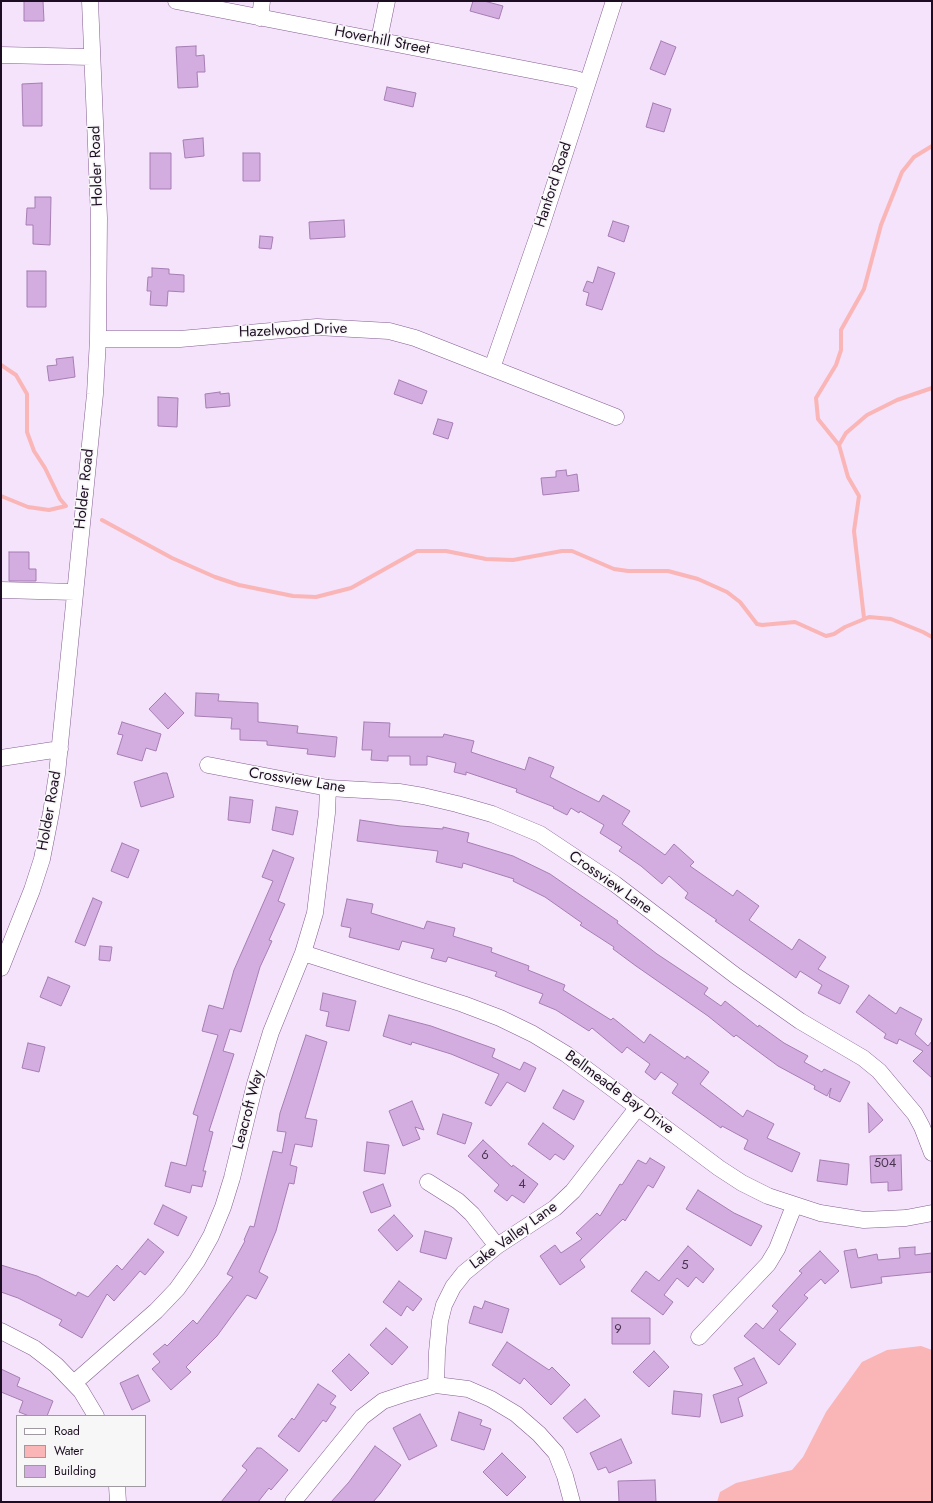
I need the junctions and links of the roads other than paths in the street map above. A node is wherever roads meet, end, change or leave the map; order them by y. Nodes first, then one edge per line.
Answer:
1 (90, 1) edge
2 (176, 1) edge
3 (262, 1) edge
4 (387, 1) edge
5 (614, 1) edge
6 (260, 18) junction
7 (380, 40) junction
8 (1, 55) edge
9 (92, 57) junction
10 (587, 84) junction
11 (98, 339) junction
12 (492, 368) junction
13 (616, 417) dead end
14 (1, 590) edge
15 (75, 592) junction
16 (60, 749) junction
17 (1, 758) edge
18 (208, 765) dead end
19 (328, 788) junction
20 (303, 953) junction
21 (1, 968) edge
22 (638, 1107) junction
23 (932, 1152) edge
24 (428, 1182) dead end
25 (794, 1206) junction
26 (932, 1213) edge
27 (497, 1246) junction
28 (1, 1331) edge
29 (699, 1337) dead end
30 (74, 1382) junction
31 (436, 1385) junction
32 (95, 1415) edge
33 (117, 1487) edge
34 (118, 1502) edge
35 (293, 1502) edge
36 (572, 1502) edge

1 - 9 street, Holder Road
2 - 6 street, Hoverhill Street
3 - 6 street
4 - 7 street
5 - 10 street, Hanford Road
6 - 7 street, Hoverhill Street
7 - 10 street, Hoverhill Street
8 - 9 street
9 - 11 street, Holder Road
10 - 12 street, Hanford Road
11 - 12 street, Hazelwood Drive
11 - 15 street, Holder Road
12 - 13 street, Hazelwood Drive
14 - 15 street
15 - 16 street, Holder Road
16 - 17 street
16 - 21 street, Holder Road
18 - 19 street, Crossview Lane
19 - 20 street, Leacroft Way
19 - 23 street, Crossview Lane
20 - 22 street, Bellmeade Bay Drive
20 - 30 street, Leacroft Way
22 - 25 street, Bellmeade Bay Drive
22 - 27 street, Lake Valley Lane
24 - 27 street
25 - 26 street, Bellmeade Bay Drive
25 - 29 street
27 - 31 street, Lake Valley Lane
28 - 30 street
30 - 32 street
31 - 35 street
31 - 36 street
33 - 34 street

